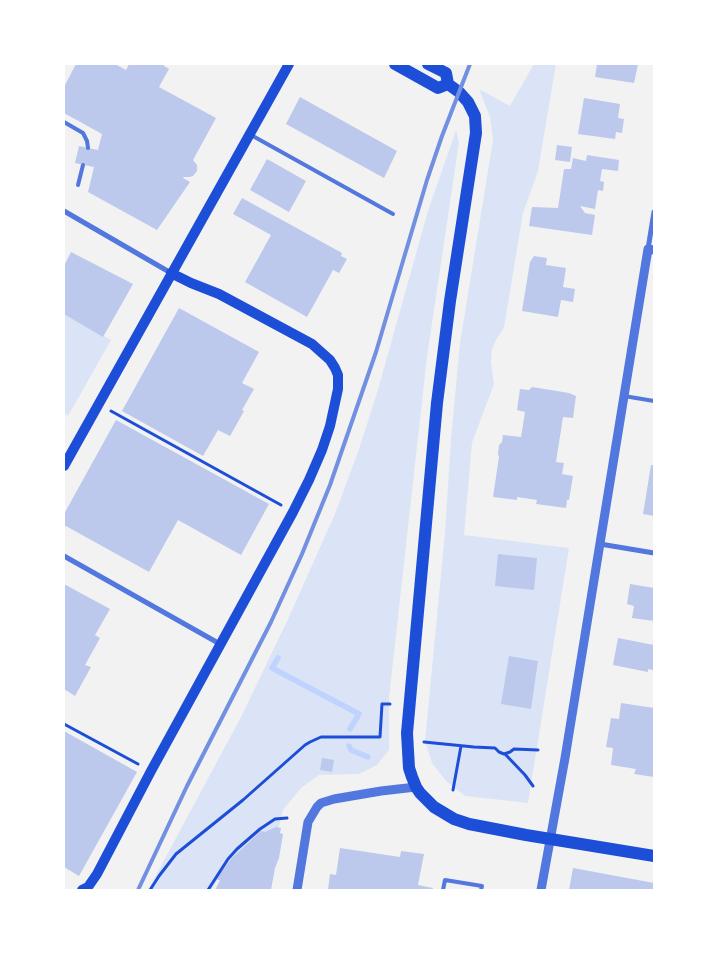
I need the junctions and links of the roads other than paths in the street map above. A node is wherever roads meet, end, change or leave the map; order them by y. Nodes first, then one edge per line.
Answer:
1 (289, 64) edge
2 (395, 64) edge
3 (428, 64) edge
4 (448, 84) junction
5 (64, 122) edge
6 (249, 134) junction
7 (88, 148) dead end
8 (83, 165) dead end
9 (78, 184) dead end
10 (64, 211) edge
11 (654, 212) edge
12 (393, 214) dead end
13 (651, 249) edge
14 (171, 273) junction
15 (624, 396) junction
16 (654, 401) edge
17 (64, 466) edge
18 (600, 544) junction
19 (654, 553) edge
20 (64, 556) edge
21 (220, 644) junction
22 (416, 787) junction
23 (550, 839) junction
24 (654, 856) edge
25 (82, 890) edge
26 (297, 890) edge
27 (443, 890) edge
28 (481, 890) edge
29 (541, 890) edge

1 - 6 main road
2 - 4 main road
3 - 4 main road
4 - 22 main road
5 - 7 lane
6 - 12 lane
6 - 14 main road
8 - 9 lane
10 - 14 street
11 - 13 street
13 - 15 street
14 - 17 main road
14 - 21 main road
15 - 16 lane
15 - 18 street
18 - 19 street
18 - 23 street
20 - 21 street
21 - 25 main road
22 - 23 main road
22 - 26 street
23 - 24 main road
23 - 29 street
27 - 28 lane

